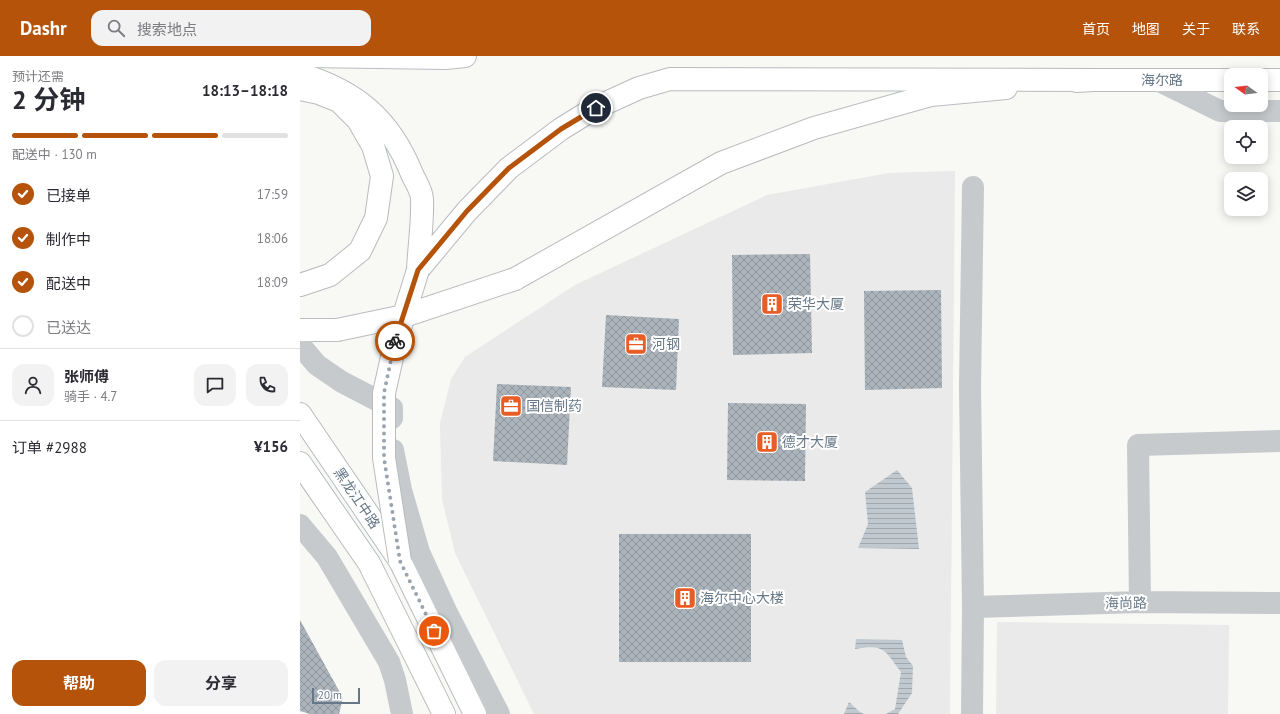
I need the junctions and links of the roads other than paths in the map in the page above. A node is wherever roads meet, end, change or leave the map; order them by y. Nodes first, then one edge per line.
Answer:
1 (307, 56) edge
2 (465, 56) edge
3 (300, 74) edge
4 (1094, 80) junction
5 (1157, 80) junction
6 (1224, 80) edge
7 (1268, 80) edge
8 (1280, 80) edge
9 (300, 89) edge
10 (1280, 111) edge
11 (973, 186) dead end
12 (418, 270) junction
13 (300, 285) edge
14 (300, 330) edge
15 (300, 345) edge
16 (300, 414) edge
17 (1280, 441) edge
18 (300, 463) edge
19 (300, 488) edge
20 (300, 525) edge
21 (400, 561) junction
22 (369, 563) junction
23 (1140, 602) junction
24 (1280, 603) edge
25 (973, 607) junction
26 (402, 714) edge
27 (444, 714) edge
28 (475, 714) edge
29 (499, 714) edge
30 (972, 714) edge

1 - 2 main road
3 - 12 main road
4 - 5 main road, 海尔路
4 - 12 main road
4 - 14 main road, bridge
5 - 6 main road, 海尔路
5 - 10 street
7 - 8 main road
9 - 13 main road
11 - 25 street
12 - 21 main road, bridge
15 - 29 street
16 - 21 main road, 黑龙江中路
17 - 23 street
18 - 22 main road, 黑龙江中路
19 - 22 main road
20 - 26 street
21 - 28 main road, 黑龙江中路
22 - 27 main road, 黑龙江中路
23 - 24 street, 海尚路
23 - 25 street, 海尚路
25 - 30 street

